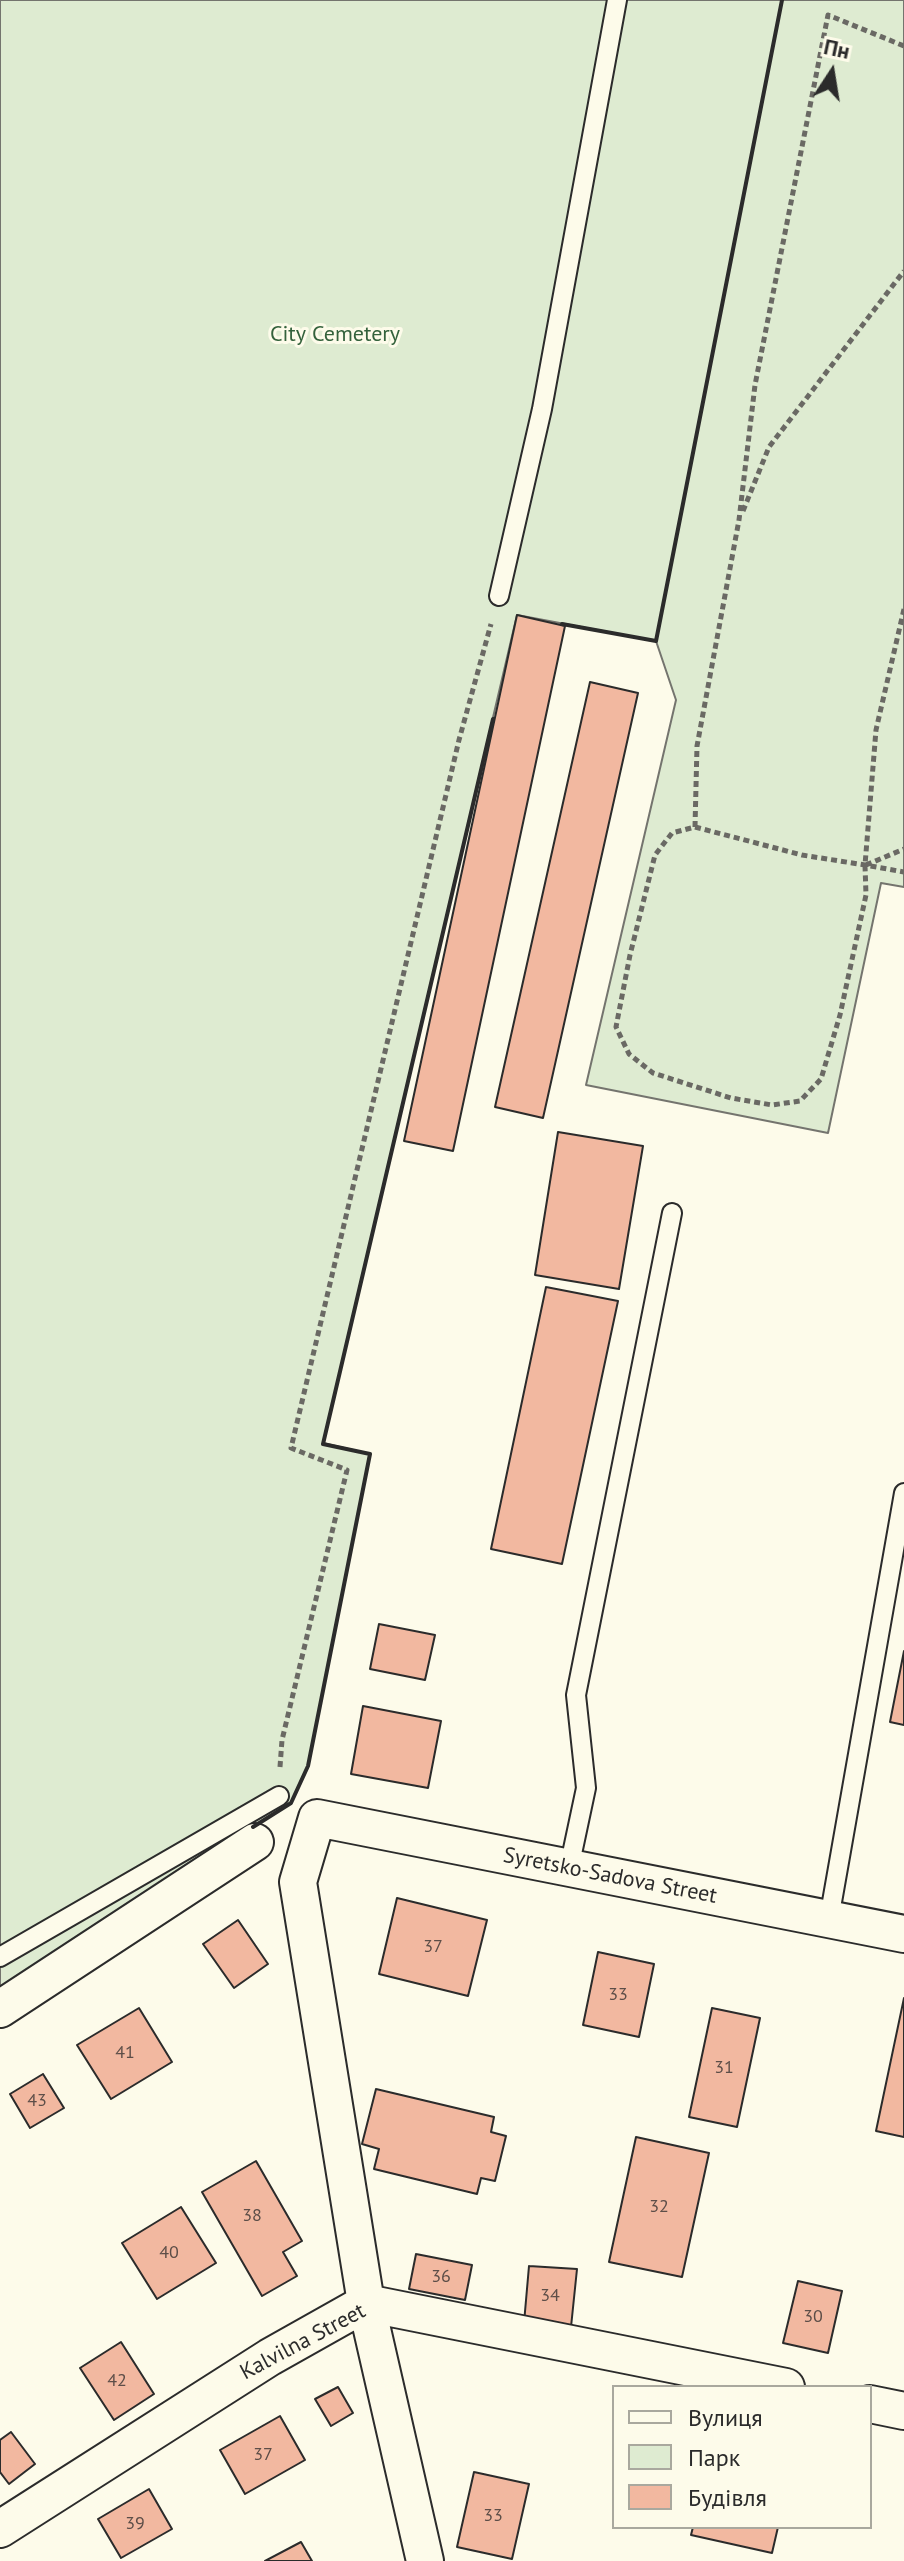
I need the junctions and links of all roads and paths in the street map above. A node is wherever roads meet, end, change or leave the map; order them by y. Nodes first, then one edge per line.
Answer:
1 (617, 0) edge
2 (904, 46) edge
3 (904, 271) edge
4 (739, 520) junction
5 (499, 596) joint
6 (904, 609) edge
7 (695, 827) junction
8 (904, 849) edge
9 (865, 865) junction
10 (904, 872) edge
11 (672, 1213) dead end
12 (904, 1493) edge
13 (279, 1796) joint
14 (255, 1842) dead end
15 (569, 1868) junction
16 (829, 1919) junction
17 (904, 1934) edge
18 (0, 1957) edge
19 (0, 2009) edge
20 (366, 2303) junction
21 (776, 2385) edge
22 (872, 2404) edge
23 (904, 2411) edge
24 (0, 2529) edge
25 (425, 2561) edge

1 - 5 lane
2 - 4 path
3 - 4 path
4 - 7 path
5 - 13 path
6 - 9 path
7 - 9 path
7 - 9 path
8 - 9 path
9 - 10 path
11 - 15 lane
12 - 16 lane
13 - 18 lane
14 - 19 street
15 - 16 street, Syretsko-Sadova Street
15 - 20 street, Syretsko-Sadova Street
16 - 17 street, Syretsko-Sadova Street
20 - 21 street, Kalvilna Street
20 - 24 street, Kalvilna Street
20 - 25 street
22 - 23 street

